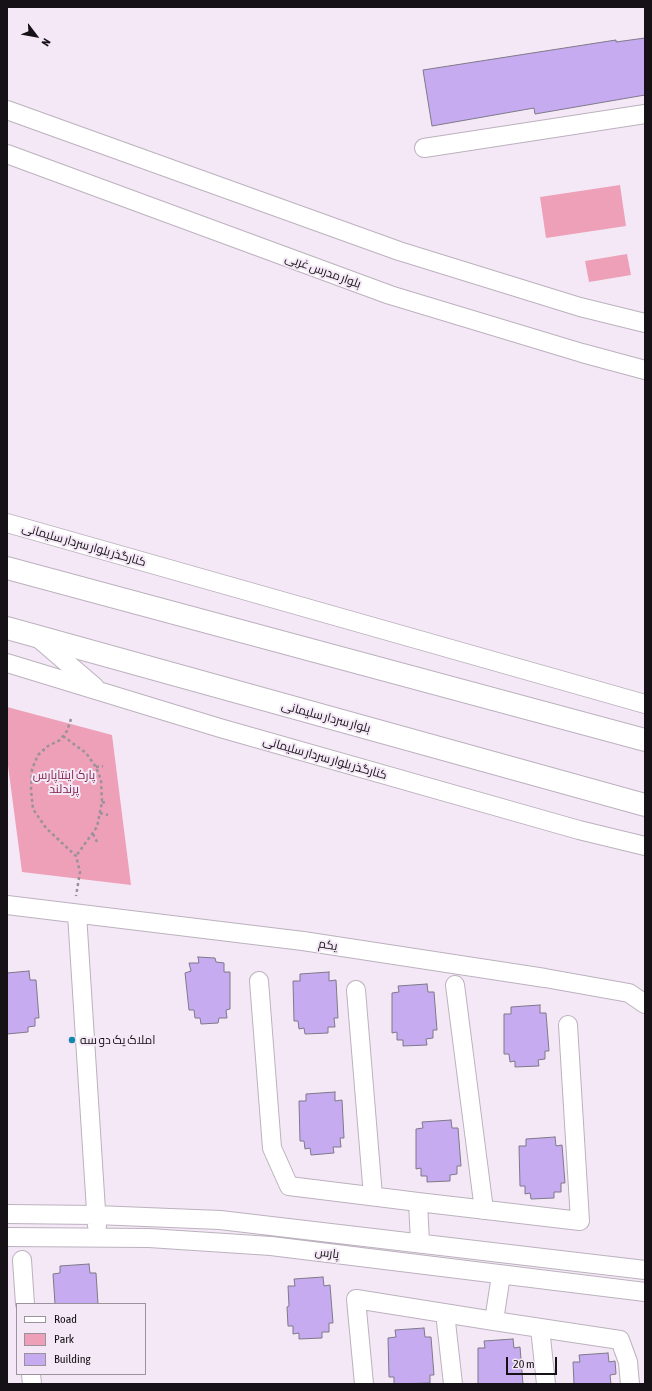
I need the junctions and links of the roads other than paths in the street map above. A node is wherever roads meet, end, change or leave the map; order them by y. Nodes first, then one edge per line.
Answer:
1 (7, 110) edge
2 (645, 114) edge
3 (424, 148) dead end
4 (7, 154) edge
5 (645, 323) edge
6 (645, 370) edge
7 (7, 523) edge
8 (7, 568) edge
9 (7, 628) edge
10 (38, 638) junction
11 (7, 663) edge
12 (100, 691) junction
13 (645, 704) edge
14 (645, 740) edge
15 (645, 805) edge
16 (645, 846) edge
17 (7, 905) edge
18 (77, 914) junction
19 (259, 981) dead end
20 (455, 986) dead end
21 (356, 990) dead end
22 (645, 1004) edge
23 (568, 1025) dead end
24 (373, 1196) junction
25 (418, 1202) junction
26 (484, 1210) junction
27 (7, 1214) edge
28 (96, 1215) junction
29 (7, 1237) edge
30 (97, 1237) junction
31 (420, 1243) junction
32 (22, 1260) dead end
33 (645, 1270) edge
34 (502, 1275) junction
35 (645, 1292) edge
36 (25, 1303) edge
37 (445, 1313) junction
38 (494, 1321) junction
39 (540, 1328) junction
40 (364, 1384) edge
41 (452, 1384) edge
42 (546, 1384) edge
43 (630, 1384) edge

1 - 5 street
2 - 3 street
4 - 6 street, بلوار مدرس غربی
7 - 13 street, کنارگذر بلوار سردار سلیمانی
8 - 14 main road
9 - 10 main road, بلوار سردار سلیمانی
10 - 12 street
10 - 15 main road, بلوار سردار سلیمانی
11 - 12 street, کنارگذر بلوار سردار سلیمانی
12 - 16 street, کنارگذر بلوار سردار سلیمانی
17 - 18 street, یکم
18 - 22 street, یکم
18 - 28 street
19 - 24 street
20 - 26 street
21 - 24 street
23 - 26 street
24 - 25 street
25 - 26 street
25 - 31 street
27 - 28 street, پارس
28 - 30 street
28 - 31 street, پارس
29 - 30 street, پارس
30 - 34 street, پارس
31 - 33 street, پارس
32 - 36 street
34 - 35 street, پارس
34 - 38 street
37 - 38 street
37 - 40 street
37 - 41 street
38 - 39 street
39 - 42 street
39 - 43 street

